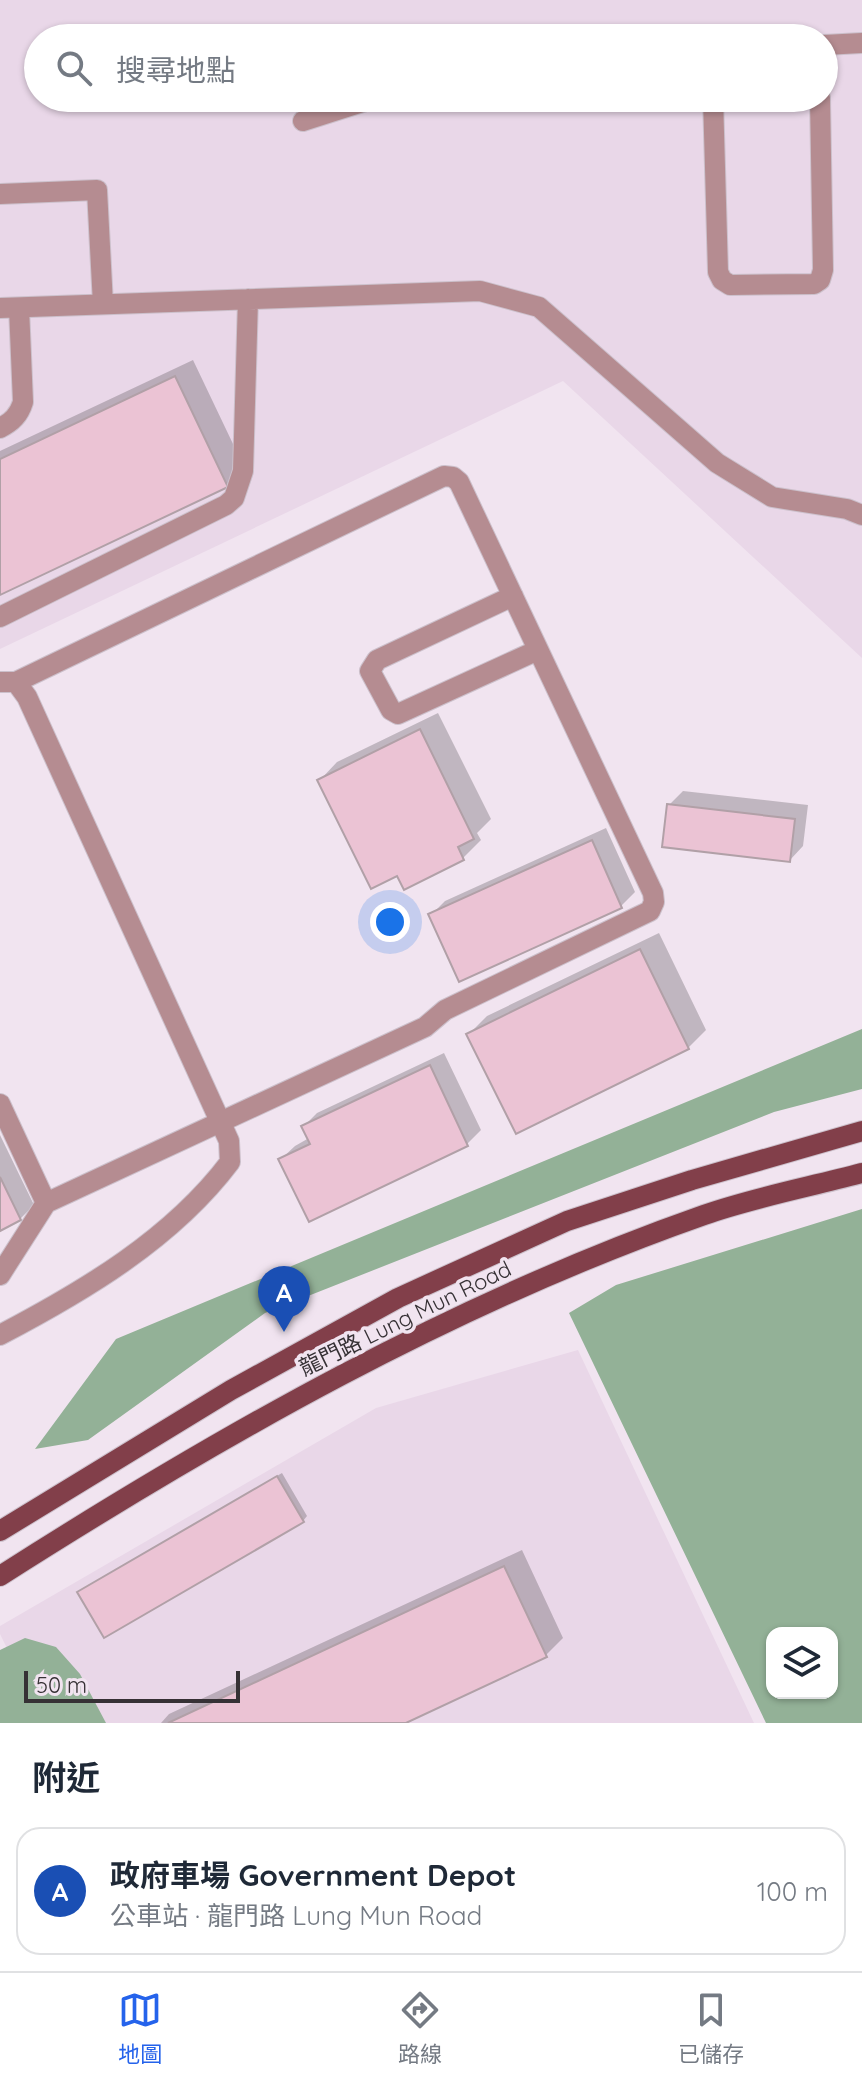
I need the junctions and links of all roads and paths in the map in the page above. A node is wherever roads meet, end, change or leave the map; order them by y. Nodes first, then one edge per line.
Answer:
1 (862, 43) edge
2 (838, 44) edge
3 (331, 112) edge
4 (713, 112) edge
5 (820, 112) edge
6 (303, 121) dead end
7 (0, 194) edge
8 (248, 299) junction
9 (103, 304) junction
10 (9, 308) edge
11 (0, 428) edge
12 (857, 510) edge
13 (513, 596) junction
14 (0, 617) edge
15 (538, 650) junction
16 (8, 682) edge
17 (0, 1104) edge
18 (220, 1121) junction
19 (862, 1131) edge
20 (862, 1173) edge
21 (46, 1203) junction
22 (0, 1275) edge
23 (0, 1335) edge
24 (0, 1531) edge
25 (0, 1576) edge

1 - 2 lane
3 - 6 lane
4 - 5 lane
7 - 9 lane
8 - 9 lane
8 - 12 lane
8 - 14 lane
9 - 10 lane
10 - 11 lane
13 - 15 lane
13 - 15 lane
13 - 16 lane
15 - 18 lane
16 - 18 lane
17 - 21 lane
18 - 21 lane
18 - 23 lane
19 - 24 main road, 龍門路 Lung Mun Road
20 - 25 main road, 龍門路 Lung Mun Road
21 - 22 lane

